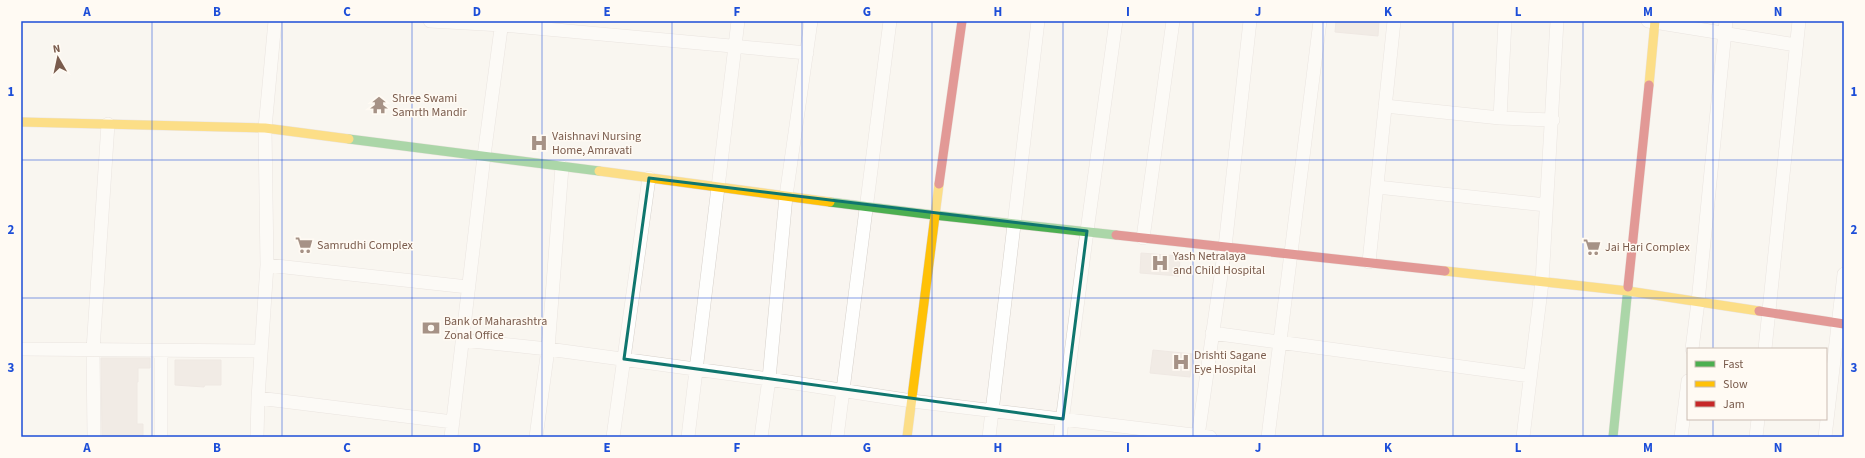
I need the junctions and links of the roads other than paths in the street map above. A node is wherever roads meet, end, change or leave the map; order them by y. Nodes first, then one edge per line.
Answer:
1 (275, 21) edge
2 (430, 21) edge
3 (738, 21) edge
4 (811, 21) edge
5 (890, 21) edge
6 (962, 21) edge
7 (1038, 21) edge
8 (1116, 21) edge
9 (1173, 21) edge
10 (1250, 21) edge
11 (1320, 21) edge
12 (1394, 21) edge
13 (1505, 21) edge
14 (1557, 21) edge
15 (1652, 21) edge
16 (1799, 21) edge
17 (502, 23) edge
18 (1725, 26) edge
19 (1796, 45) junction
20 (735, 46) junction
21 (807, 53) junction
22 (1386, 106) junction
23 (1500, 118) junction
24 (1552, 120) junction
25 (21, 122) edge
26 (108, 124) junction
27 (265, 128) junction
28 (484, 156) junction
29 (562, 167) junction
30 (649, 178) junction
31 (718, 187) junction
32 (1377, 187) junction
33 (786, 196) junction
34 (1546, 205) junction
35 (868, 206) junction
36 (934, 215) junction
37 (1013, 223) junction
38 (1087, 231) junction
39 (1143, 238) junction
40 (1225, 247) junction
41 (1290, 254) junction
42 (1369, 262) junction
43 (267, 265) junction
44 (1844, 274) edge
45 (1542, 282) junction
46 (468, 287) junction
47 (1628, 291) junction
48 (1698, 302) junction
49 (1769, 314) junction
50 (1842, 324) edge
51 (1212, 333) junction
52 (462, 340) junction
53 (1280, 342) junction
54 (1692, 348) edge
55 (1765, 348) edge
56 (21, 349) edge
57 (548, 349) junction
58 (93, 350) junction
59 (161, 351) junction
60 (261, 351) junction
61 (624, 360) junction
62 (695, 369) junction
63 (1530, 376) junction
64 (769, 379) junction
65 (1687, 389) edge
66 (844, 391) junction
67 (258, 398) junction
68 (912, 401) junction
69 (993, 411) junction
70 (1063, 419) junction
71 (1758, 420) edge
72 (453, 422) junction
73 (1204, 436) edge
74 (94, 437) edge
75 (161, 437) edge
76 (257, 437) edge
77 (451, 437) edge
78 (536, 437) edge
79 (613, 437) edge
80 (688, 437) edge
81 (761, 437) edge
82 (837, 437) edge
83 (907, 437) edge
84 (989, 437) edge
85 (1060, 437) edge
86 (1268, 437) edge
87 (1523, 437) edge
88 (1613, 437) edge
89 (1681, 437) edge
90 (1756, 437) edge
91 (1825, 437) edge

1 - 27 street
2 - 17 street
3 - 20 street
4 - 21 street
5 - 35 street
6 - 36 street
7 - 37 street
8 - 38 street
9 - 39 street
10 - 40 street
11 - 41 street
12 - 22 street
13 - 23 street
14 - 24 street
15 - 18 street
15 - 47 street
16 - 19 street
17 - 20 street
17 - 28 street
18 - 19 street
18 - 48 street
19 - 49 street
20 - 21 street
20 - 31 street
21 - 33 street
22 - 23 street
22 - 32 street
23 - 24 street
24 - 34 street
25 - 26 street
26 - 27 street
26 - 58 street
27 - 28 street
27 - 43 street
28 - 29 street
28 - 46 street
29 - 30 street
29 - 57 street
30 - 31 street
30 - 61 street
31 - 33 street
31 - 62 street
32 - 34 street
32 - 42 street
33 - 35 street
33 - 64 street
34 - 45 street
35 - 36 street
35 - 66 street
36 - 37 street
36 - 68 street
37 - 38 street
37 - 69 street
38 - 39 street
38 - 70 street
39 - 40 street
40 - 41 street
40 - 51 street
41 - 42 street
41 - 53 street
42 - 45 street
43 - 46 street
43 - 60 street
44 - 50 street
45 - 47 street
45 - 63 street
46 - 52 street
47 - 48 street
47 - 88 street
48 - 49 street
48 - 54 street
49 - 50 street
49 - 55 street
50 - 91 street
51 - 53 street
51 - 73 street
52 - 57 street
52 - 72 street
53 - 63 street
53 - 86 street
56 - 58 street
57 - 61 street
57 - 78 street
58 - 59 street
58 - 74 street
59 - 60 street
59 - 75 street
60 - 67 street
61 - 62 street
61 - 79 street
62 - 64 street
62 - 80 street
63 - 87 street
64 - 66 street
64 - 81 street
65 - 89 street
66 - 68 street
66 - 82 street
67 - 72 street
67 - 76 street
68 - 69 street
68 - 83 street
69 - 70 street
69 - 84 street
70 - 73 street
70 - 85 street
71 - 90 street
72 - 77 street

